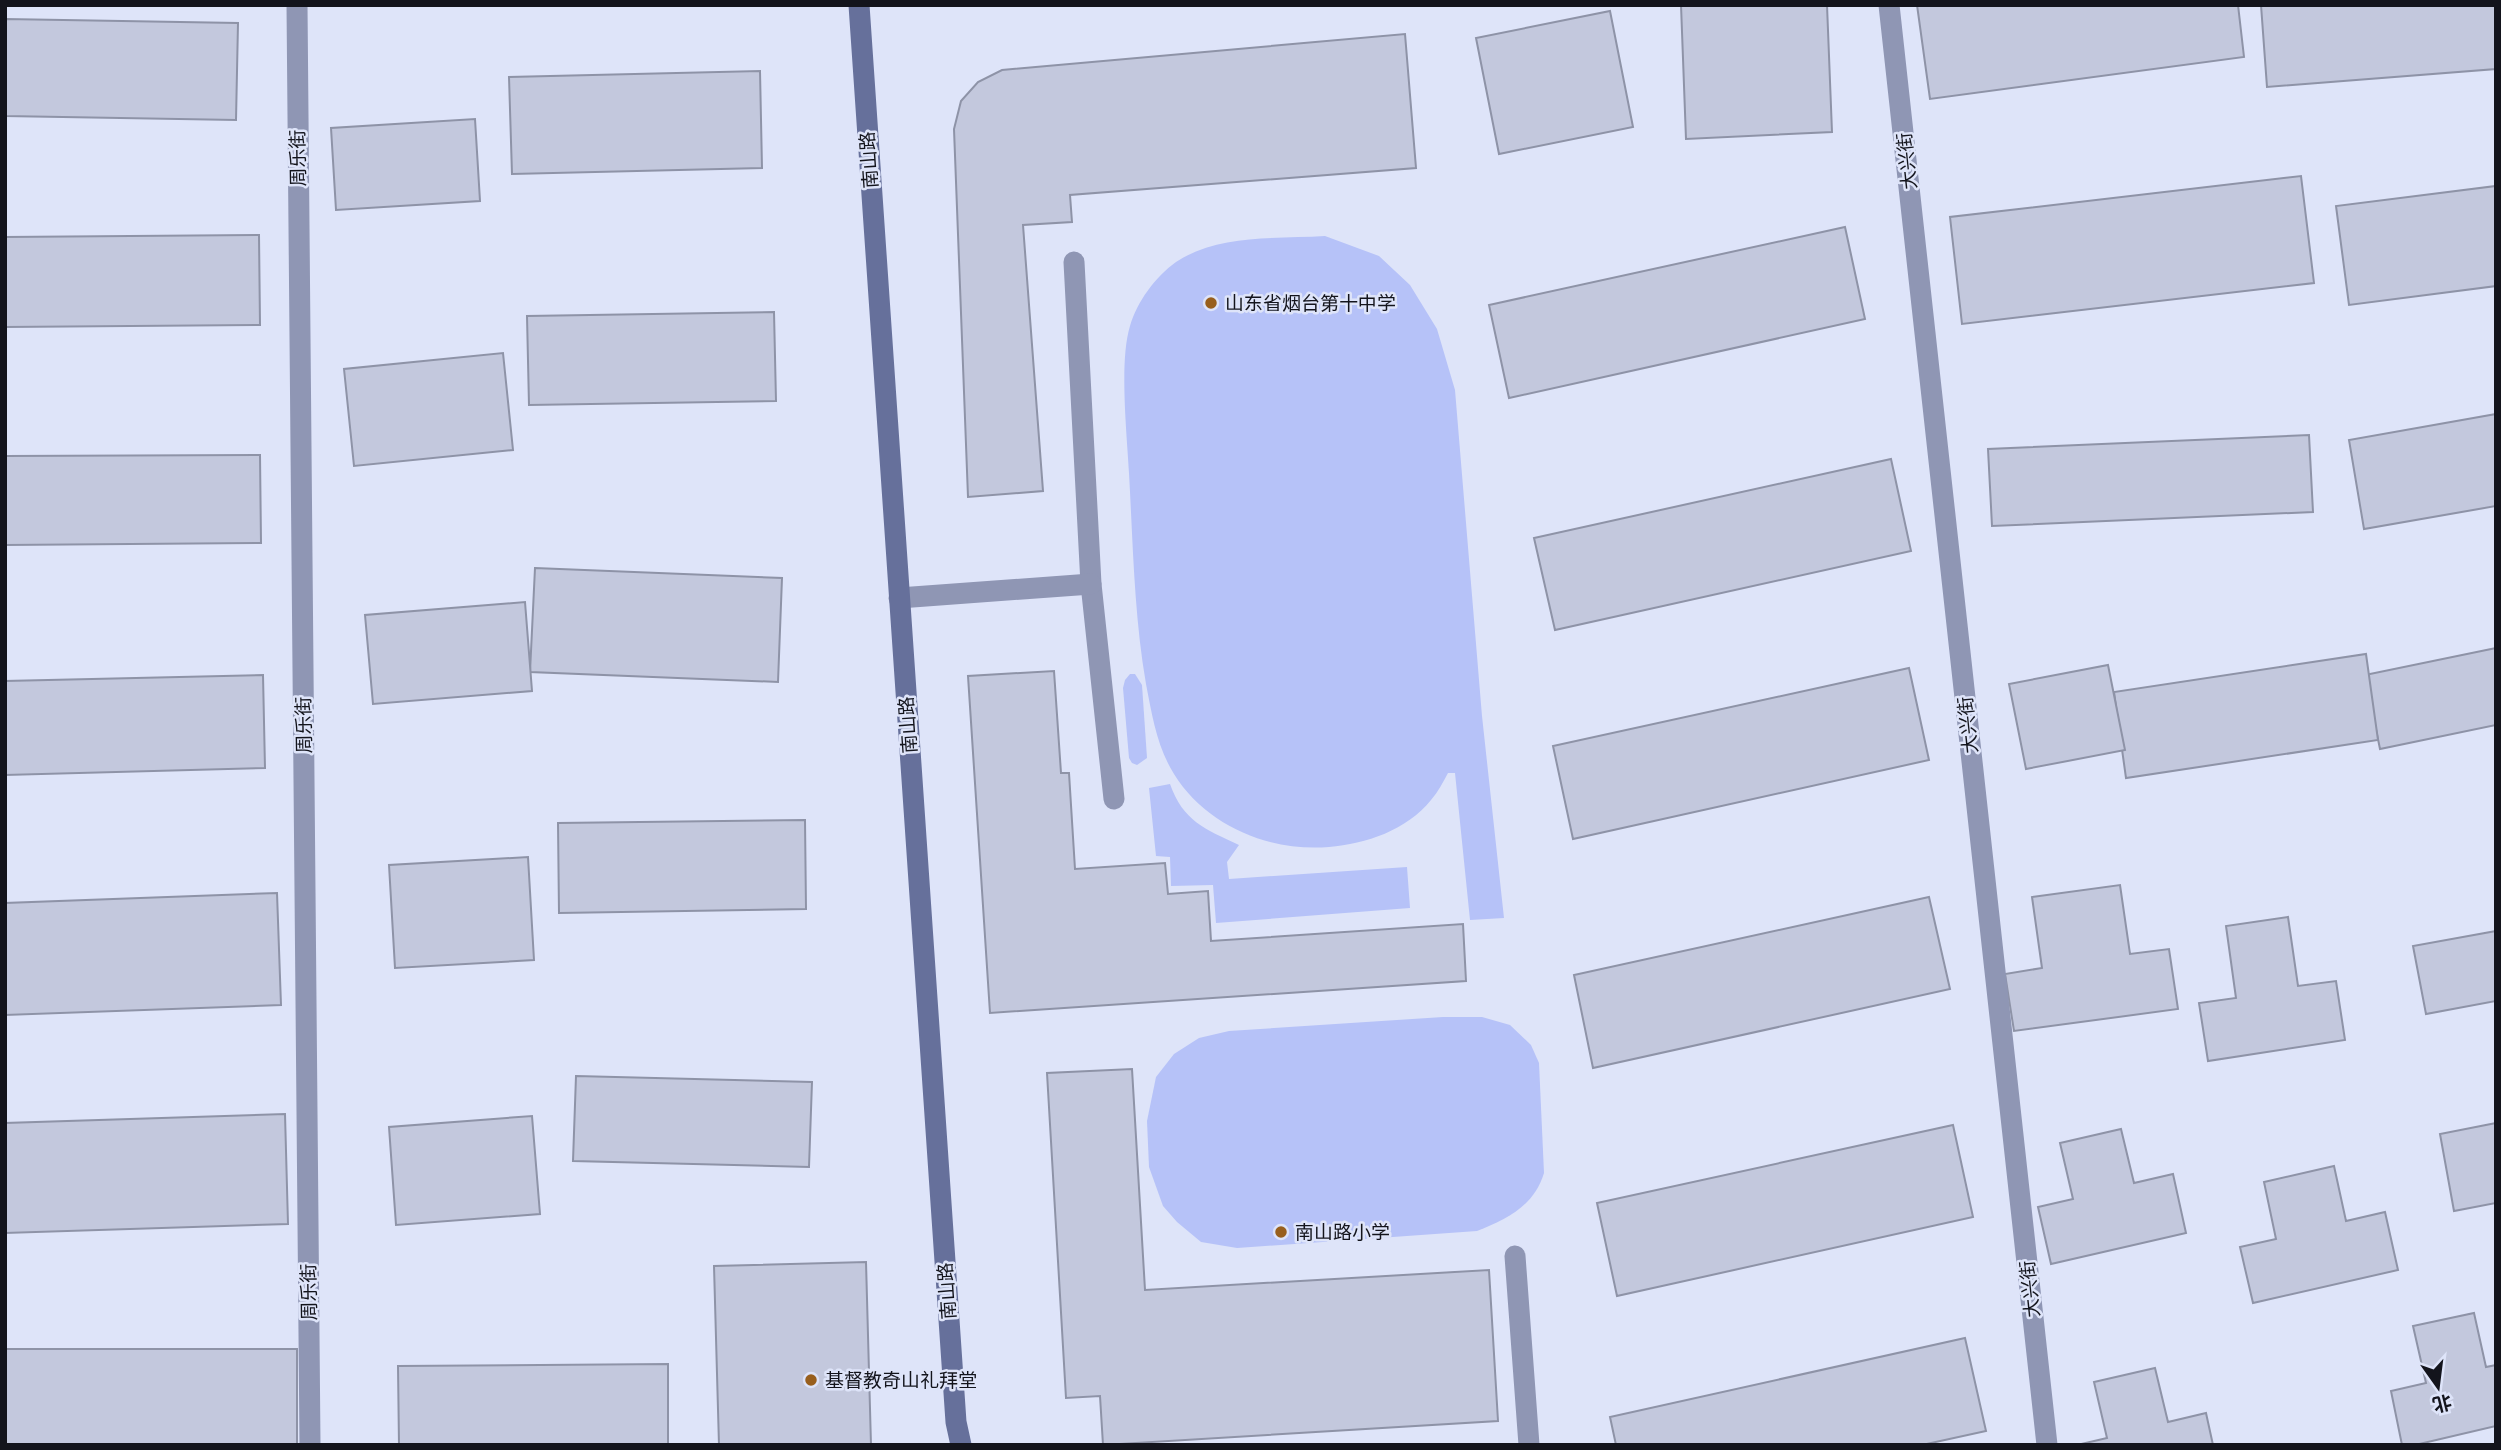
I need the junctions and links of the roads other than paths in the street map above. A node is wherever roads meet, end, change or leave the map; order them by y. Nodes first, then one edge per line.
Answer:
1 (297, 5) edge
2 (859, 5) edge
3 (1889, 5) edge
4 (1074, 262) dead end
5 (1091, 584) junction
6 (899, 598) junction
7 (1114, 799) dead end
8 (1515, 1256) dead end
9 (310, 1445) edge
10 (961, 1445) edge
11 (1529, 1445) edge
12 (2047, 1445) edge

1 - 9 street, 周乐街
2 - 6 street, 南山路
3 - 12 street, 大兴街
4 - 5 street
5 - 6 street
5 - 7 street
6 - 10 street, 南山路
8 - 11 street

